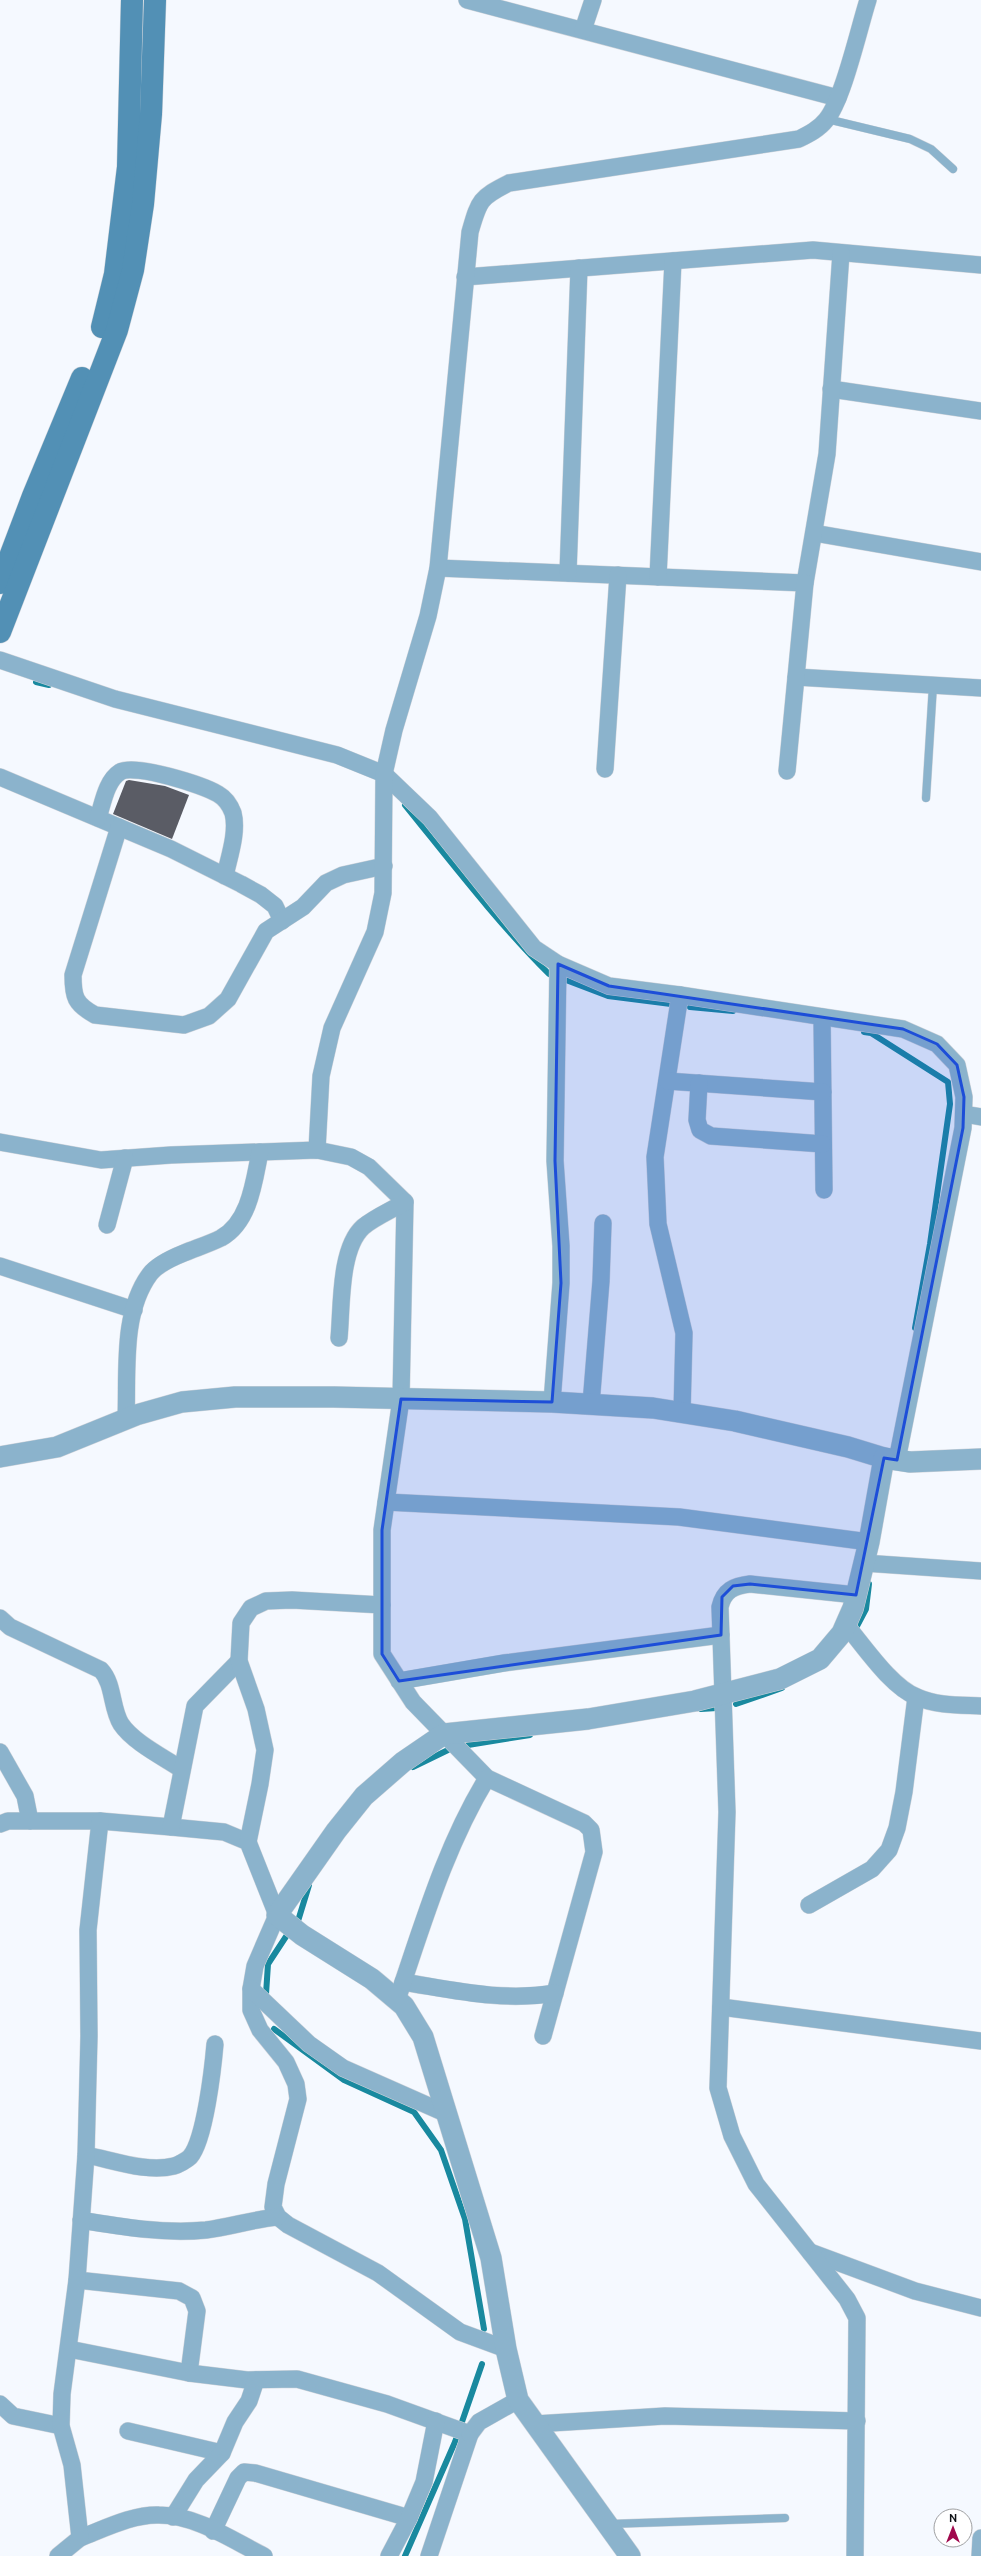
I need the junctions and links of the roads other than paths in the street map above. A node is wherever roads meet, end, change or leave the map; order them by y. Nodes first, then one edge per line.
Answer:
1 (132, 0) edge
2 (155, 0) edge
3 (467, 0) edge
4 (593, 0) edge
5 (868, 0) edge
6 (583, 30) junction
7 (838, 98) junction
8 (827, 119) junction
9 (953, 169) dead end
10 (841, 253) junction
11 (673, 261) junction
12 (981, 265) edge
13 (579, 268) junction
14 (465, 277) junction
15 (831, 389) junction
16 (981, 411) edge
17 (814, 533) junction
18 (981, 562) edge
19 (438, 568) junction
20 (568, 573) junction
21 (618, 575) junction
22 (658, 577) junction
23 (0, 583) edge
24 (805, 583) junction
25 (0, 632) edge
26 (0, 660) edge
27 (796, 677) junction
28 (933, 685) junction
29 (981, 688) edge
30 (605, 769) dead end
31 (787, 771) dead end
32 (384, 774) junction
33 (0, 777) edge
34 (926, 798) dead end
35 (98, 818) junction
36 (119, 827) junction
37 (384, 866) junction
38 (225, 876) junction
39 (282, 921) junction
40 (558, 964) junction
41 (680, 994) junction
42 (822, 1017) junction
43 (667, 1081) junction
44 (699, 1083) junction
45 (823, 1092) junction
46 (964, 1114) junction
47 (981, 1117) edge
48 (0, 1142) edge
49 (823, 1144) junction
50 (317, 1150) junction
51 (260, 1152) junction
52 (125, 1158) junction
53 (824, 1190) dead end
54 (405, 1202) junction
55 (603, 1222) dead end
56 (107, 1225) dead end
57 (0, 1266) edge
58 (134, 1310) junction
59 (339, 1338) dead end
60 (401, 1399) junction
61 (552, 1402) junction
62 (591, 1404) junction
63 (682, 1413) junction
64 (126, 1419) junction
65 (0, 1457) edge
66 (891, 1459) junction
67 (981, 1459) edge
68 (386, 1502) junction
69 (869, 1542) junction
70 (864, 1563) junction
71 (981, 1571) edge
72 (856, 1595) junction
73 (382, 1605) junction
74 (0, 1618) edge
75 (846, 1625) junction
76 (721, 1635) junction
77 (239, 1661) junction
78 (399, 1681) junction
79 (724, 1694) junction
80 (916, 1697) junction
81 (981, 1706) edge
82 (444, 1734) junction
83 (0, 1752) edge
84 (181, 1769) junction
85 (487, 1778) junction
86 (30, 1821) junction
87 (100, 1821) junction
88 (0, 1824) edge
89 (171, 1827) junction
90 (248, 1842) junction
91 (809, 1905) dead end
92 (277, 1915) junction
93 (251, 1989) junction
94 (400, 1991) junction
95 (555, 1993) junction
96 (721, 2007) junction
97 (543, 2036) dead end
98 (981, 2041) edge
99 (215, 2044) dead end
100 (446, 2114) junction
101 (86, 2155) junction
102 (278, 2217) junction
103 (81, 2220) junction
104 (810, 2252) junction
105 (77, 2280) junction
106 (981, 2308) edge
107 (498, 2346) junction
108 (69, 2349) junction
109 (189, 2373) junction
110 (256, 2380) junction
111 (518, 2400) junction
112 (0, 2404) edge
113 (857, 2421) junction
114 (440, 2422) junction
115 (535, 2424) junction
116 (61, 2426) junction
117 (128, 2431) dead end
118 (465, 2432) junction
119 (222, 2453) junction
120 (173, 2517) junction
121 (409, 2518) junction
122 (785, 2518) dead end
123 (607, 2524) junction
124 (213, 2531) junction
125 (981, 2538) edge
126 (77, 2544) junction
127 (58, 2556) edge
128 (264, 2556) edge
129 (389, 2556) edge
130 (430, 2556) edge
131 (630, 2556) edge
132 (855, 2556) edge
133 (980, 2556) edge

1 - 23 main road
2 - 25 main road
3 - 6 street
4 - 6 street
5 - 7 street
6 - 7 street
7 - 8 street
8 - 9 lane
8 - 14 street
10 - 11 street
10 - 12 street
10 - 15 street
11 - 13 street
11 - 22 street
13 - 14 street
13 - 20 street
14 - 19 street
15 - 16 street
15 - 17 street
17 - 18 street
17 - 24 street
19 - 20 street
19 - 32 street
20 - 21 street
21 - 22 street
21 - 30 street
22 - 24 street
24 - 27 street
26 - 32 street
27 - 28 street
27 - 31 street
28 - 29 street
28 - 34 lane
32 - 37 street
32 - 40 street
33 - 35 street
35 - 36 street
35 - 38 street
36 - 38 street
36 - 39 street
37 - 39 street
37 - 50 street
38 - 39 street
40 - 41 street
40 - 61 street
41 - 42 street
41 - 43 street
42 - 45 street
42 - 46 street
43 - 44 street
43 - 63 street
44 - 45 street
44 - 49 street
45 - 49 street
46 - 47 street
46 - 66 street
48 - 52 street
49 - 53 street
50 - 51 street
50 - 54 street
51 - 52 street
51 - 58 street
52 - 56 street
54 - 59 street
54 - 60 street
55 - 62 street
57 - 58 street
58 - 64 street
60 - 61 street
60 - 64 street
60 - 68 street
61 - 62 street
62 - 63 street
63 - 66 street
64 - 65 street
66 - 67 street
66 - 69 street
68 - 69 street
68 - 73 street
69 - 70 street
70 - 71 street
70 - 72 street
72 - 75 street
72 - 76 street
73 - 77 street
73 - 78 street
74 - 84 street
75 - 79 street
75 - 80 street
76 - 78 street
76 - 79 street
77 - 84 street
77 - 90 street
78 - 82 street
79 - 82 street
79 - 96 street
80 - 81 street
80 - 91 street
82 - 85 street
82 - 92 street
83 - 86 street
84 - 89 street
85 - 94 street
85 - 95 street
86 - 87 street
86 - 88 street
87 - 89 street
87 - 101 street
89 - 90 street
90 - 92 street
92 - 93 street
92 - 94 street
93 - 100 street
93 - 102 street
94 - 95 street
94 - 100 street
95 - 97 street
96 - 98 street
96 - 104 street
99 - 101 street
100 - 107 street
101 - 103 street
102 - 103 street
102 - 107 street
103 - 105 street
104 - 106 street
104 - 113 street
105 - 108 street
105 - 109 street
107 - 111 street
108 - 109 street
108 - 116 street
109 - 110 street
110 - 114 street
110 - 119 street
111 - 115 street
111 - 118 street
112 - 116 street
113 - 115 street
113 - 132 street
114 - 118 street
114 - 121 street
115 - 123 street
116 - 126 street
117 - 119 street
118 - 130 street
119 - 120 street
120 - 124 street
120 - 126 street
121 - 124 street
121 - 129 street
122 - 123 lane
123 - 131 street
124 - 128 street
125 - 133 street
126 - 127 street

